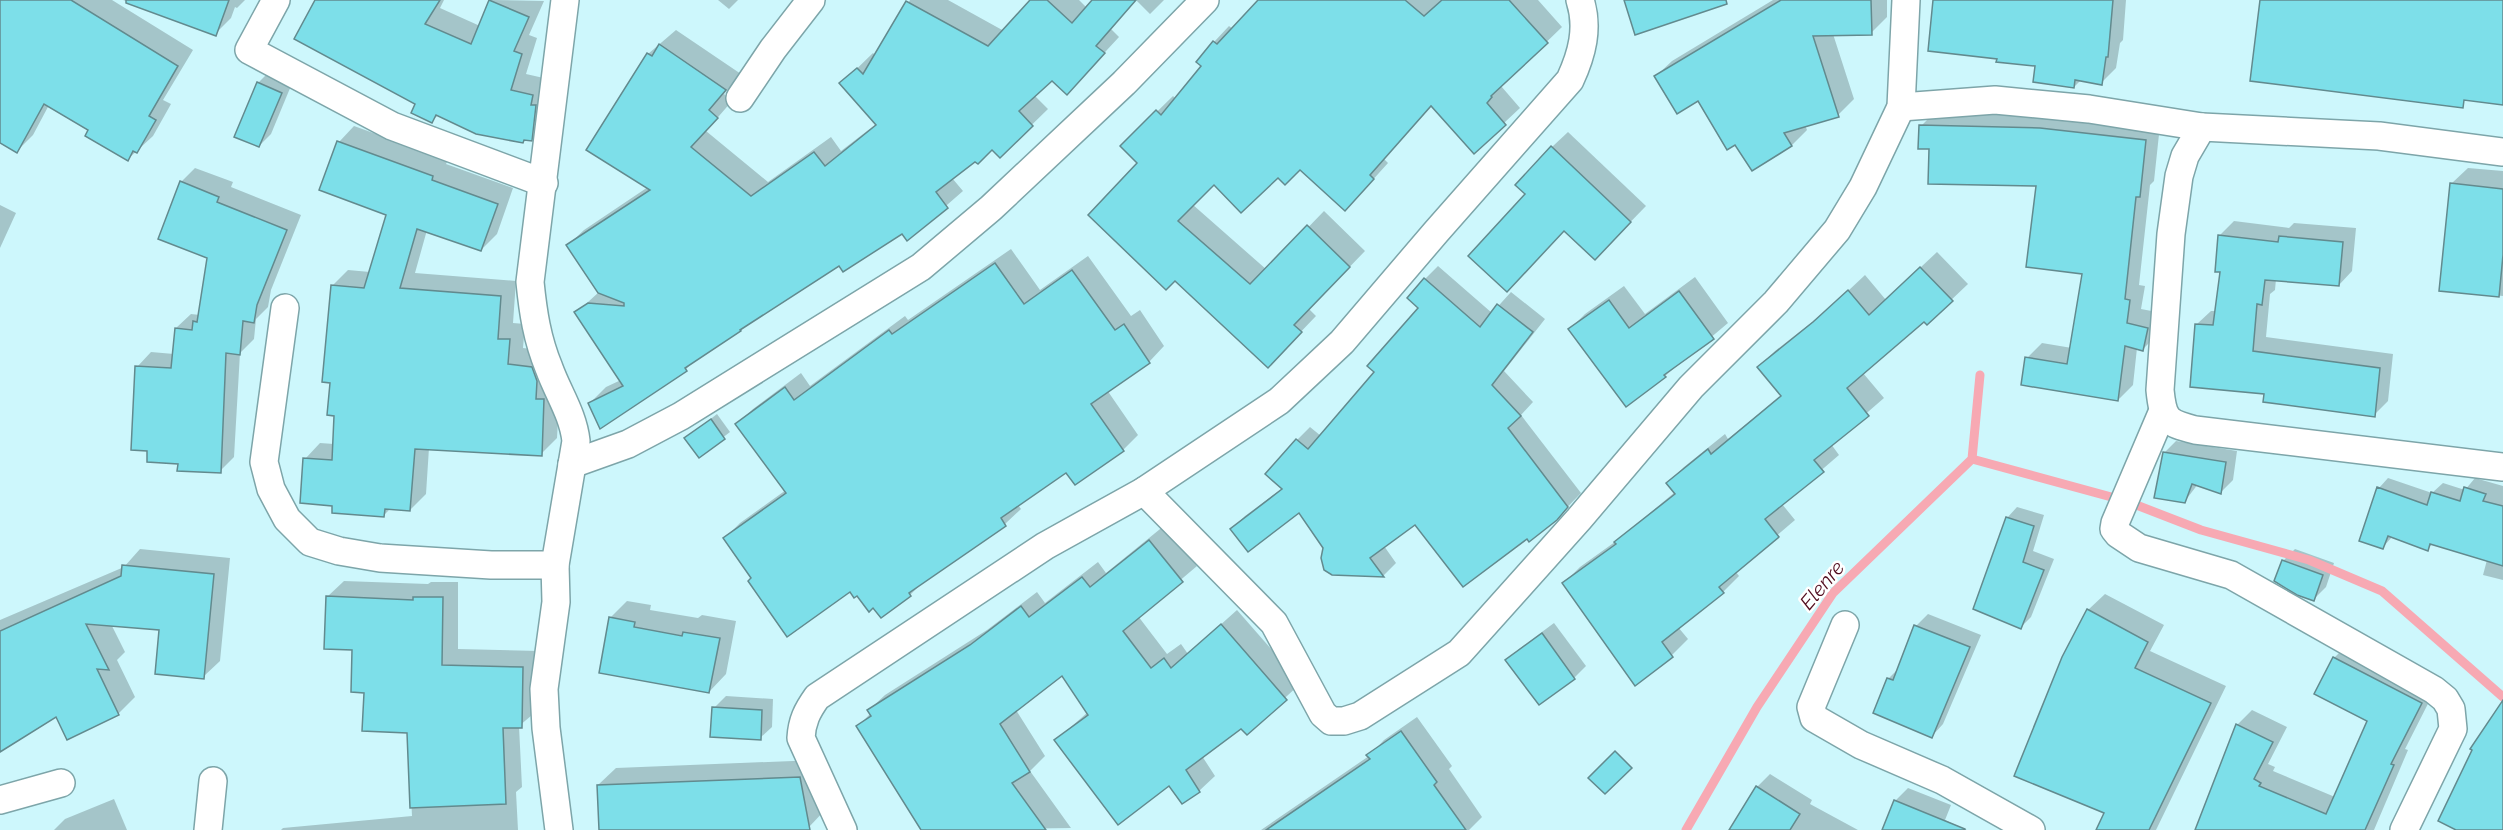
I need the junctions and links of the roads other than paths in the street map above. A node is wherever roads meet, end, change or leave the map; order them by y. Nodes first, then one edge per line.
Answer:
1 (276, 0) edge
2 (565, 0) edge
3 (811, 0) edge
4 (1205, 0) edge
5 (1580, 0) edge
6 (1906, 0) edge
7 (740, 98) dead end
8 (1901, 107) junction
9 (2202, 127) junction
10 (2503, 152) edge
11 (544, 183) junction
12 (285, 308) dead end
13 (2162, 412) junction
14 (572, 464) junction
15 (2503, 468) edge
16 (1144, 491) junction
17 (555, 565) junction
18 (1845, 625) dead end
19 (213, 781) dead end
20 (61, 783) dead end
21 (0, 800) edge
22 (208, 830) edge
23 (559, 830) edge
24 (843, 830) edge
25 (2031, 830) edge
26 (2404, 830) edge

1 - 11 street
2 - 11 street
3 - 7 street
4 - 14 street
5 - 16 street
6 - 8 street
8 - 9 street
8 - 16 street
9 - 10 street
9 - 13 street
11 - 14 street
12 - 17 street
13 - 15 street
13 - 26 street
14 - 17 street
16 - 24 street
17 - 23 street
18 - 25 street
19 - 22 street
20 - 21 street

